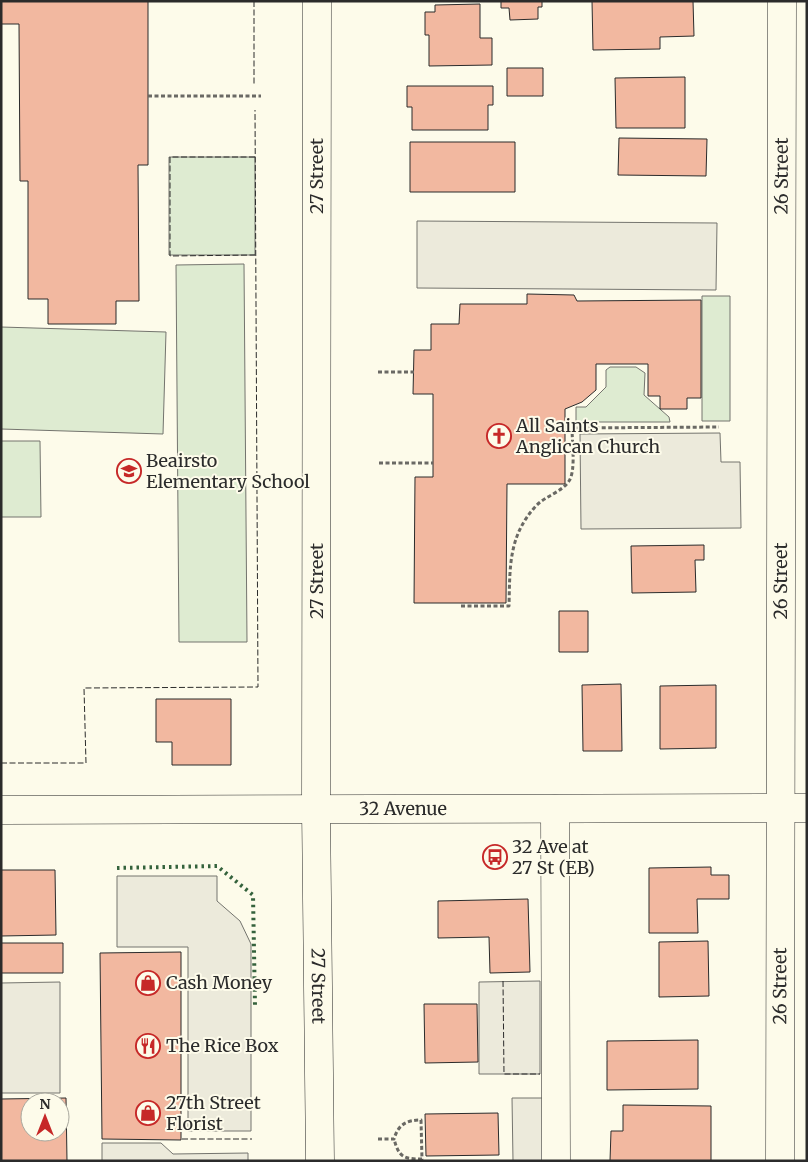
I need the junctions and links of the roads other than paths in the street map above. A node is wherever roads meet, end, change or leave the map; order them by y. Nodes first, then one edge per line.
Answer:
1 (317, 1) edge
2 (782, 1) edge
3 (780, 808) junction
4 (807, 808) edge
5 (555, 809) junction
6 (1, 810) edge
7 (316, 810) junction
8 (320, 1161) edge
9 (556, 1161) edge
10 (780, 1161) edge

1 - 7 street, 27 Street
2 - 3 street, 26 Street
3 - 4 street, 32 Avenue
3 - 5 street, 32 Avenue
3 - 10 street, 26 Street
5 - 7 street, 32 Avenue
5 - 9 street
6 - 7 street, 32 Avenue
7 - 8 street, 27 Street

